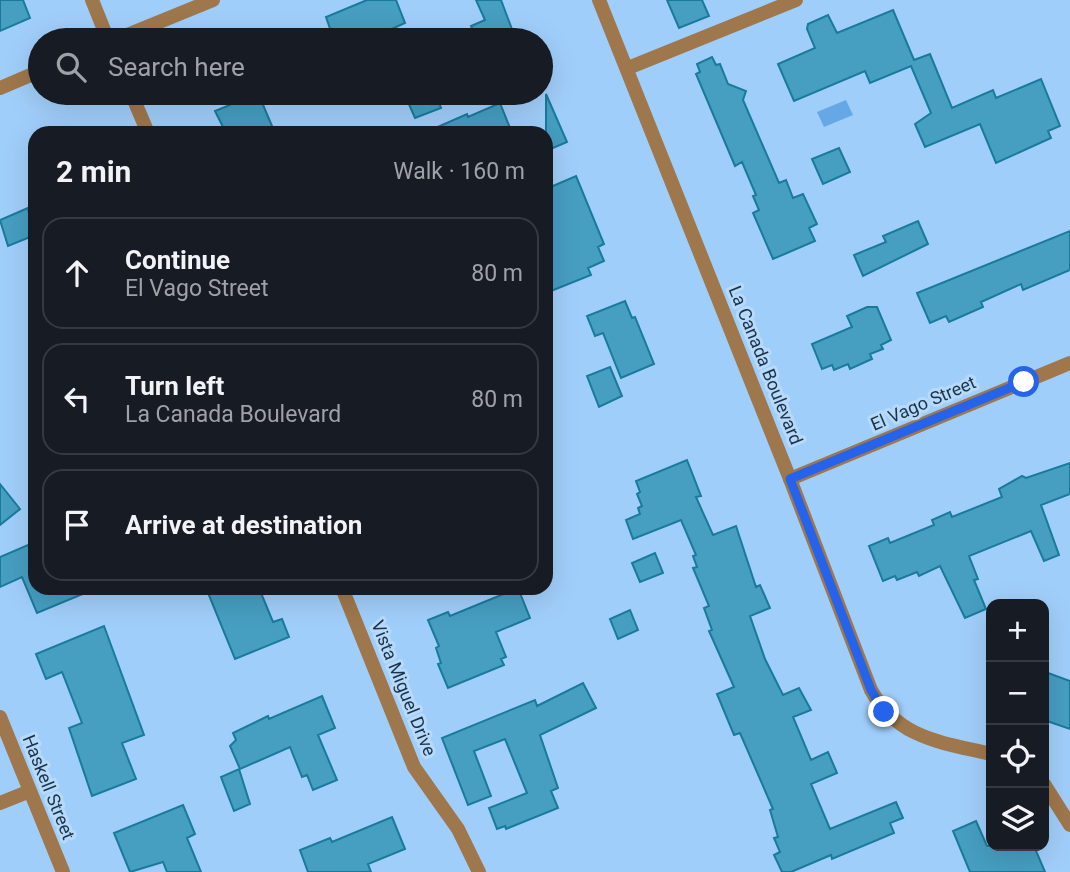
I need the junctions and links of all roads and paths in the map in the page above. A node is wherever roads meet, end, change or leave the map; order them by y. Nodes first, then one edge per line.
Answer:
1 (92, 0) edge
2 (213, 0) edge
3 (599, 0) edge
4 (796, 0) edge
5 (103, 28) edge
6 (144, 28) edge
7 (628, 68) junction
8 (28, 76) edge
9 (0, 88) edge
10 (136, 105) edge
11 (145, 126) edge
12 (1070, 363) edge
13 (790, 479) junction
14 (345, 595) edge
15 (0, 717) edge
16 (986, 753) edge
17 (1047, 788) edge
18 (30, 791) junction
19 (0, 803) edge
20 (1070, 825) edge
21 (63, 872) edge
22 (479, 872) edge

1 - 5 street
2 - 6 street
3 - 7 street, La Canada Boulevard
4 - 7 street
7 - 13 street, La Canada Boulevard
8 - 9 street
10 - 11 street
12 - 13 street, El Vago Street
13 - 16 street, La Canada Boulevard
14 - 22 street, Vista Miguel Drive
15 - 18 street, Haskell Street
17 - 20 street
18 - 19 street
18 - 21 street, Haskell Street

